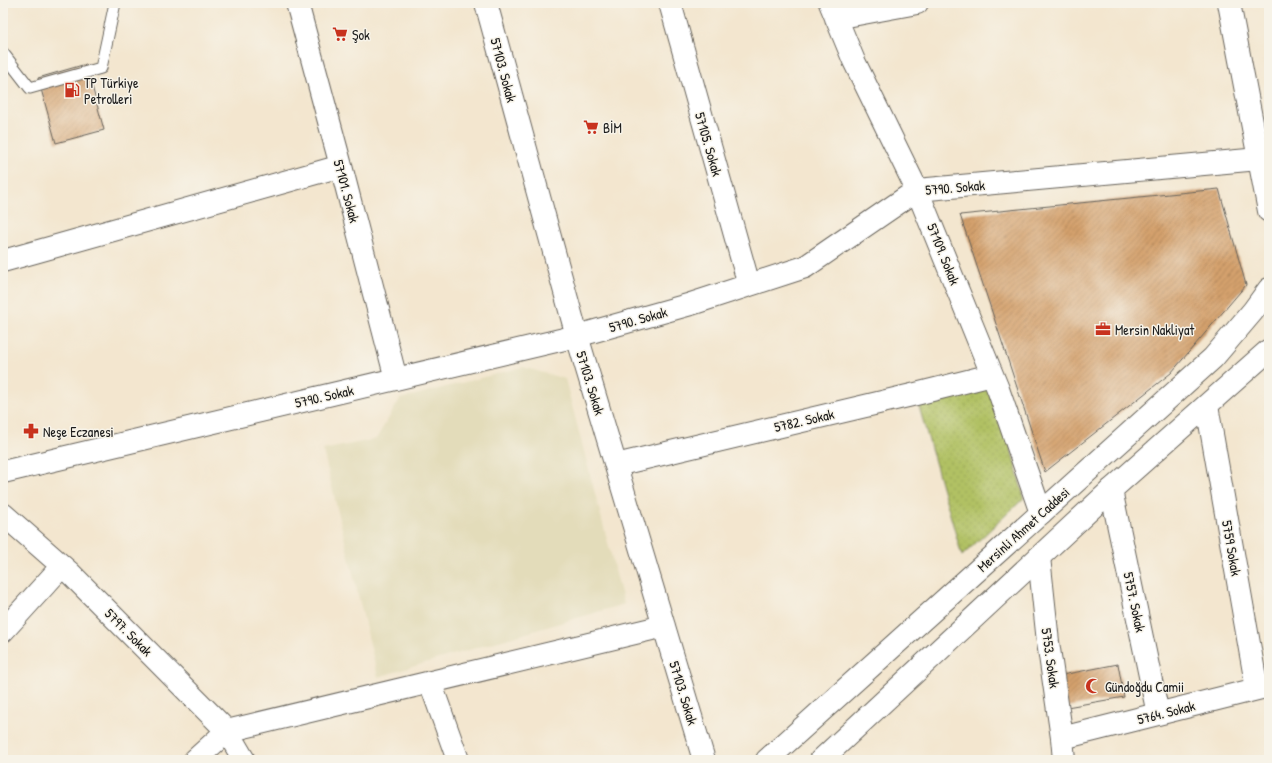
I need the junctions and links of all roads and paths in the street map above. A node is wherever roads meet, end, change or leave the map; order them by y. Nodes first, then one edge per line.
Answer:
1 (115, 3) edge
2 (297, 3) edge
3 (486, 3) edge
4 (670, 3) edge
5 (917, 3) edge
6 (1229, 3) edge
7 (833, 11) edge
8 (3, 53) edge
9 (1259, 158) junction
10 (341, 166) junction
11 (918, 190) junction
12 (1269, 211) edge
13 (3, 261) edge
14 (749, 285) junction
15 (1269, 289) edge
16 (577, 336) junction
17 (1269, 350) edge
18 (992, 374) junction
19 (396, 379) junction
20 (1207, 406) junction
21 (616, 465) junction
22 (3, 472) edge
23 (1111, 490) junction
24 (1041, 513) junction
25 (3, 514) edge
26 (1039, 557) junction
27 (62, 566) junction
28 (664, 626) junction
29 (3, 631) edge
30 (430, 682) junction
31 (1263, 688) edge
32 (1158, 714) junction
33 (227, 731) junction
34 (1062, 738) junction
35 (195, 760) edge
36 (244, 760) edge
37 (458, 760) edge
38 (704, 760) edge
39 (767, 760) edge
40 (821, 760) edge
41 (1064, 760) edge

1 - 8 lane
2 - 10 street, 57101. Sokak
3 - 16 street, 57103. Sokak
4 - 14 street, 57105. Sokak
5 - 7 street
6 - 9 street
7 - 11 street, 57109. Sokak
9 - 11 street, 5790. Sokak
9 - 12 street
10 - 13 street
10 - 19 street, 57101. Sokak
11 - 14 street, 5790. Sokak
11 - 18 street, 57109. Sokak
14 - 16 street, 5790. Sokak
15 - 24 street, Mersinli Ahmet Caddesi
16 - 19 street, 5790. Sokak
16 - 21 street, 57103. Sokak
17 - 20 street
18 - 21 street, 5782. Sokak
18 - 24 street, 57109. Sokak
19 - 22 street, 5790. Sokak
20 - 23 street
20 - 31 street, 5759 Sokak
21 - 28 street, 57103. Sokak
23 - 26 street
23 - 32 street, 5757. Sokak
24 - 39 street, Mersinli Ahmet Caddesi
25 - 27 street, 5797. Sokak
26 - 34 street, 5753. Sokak
26 - 40 street
27 - 29 street
27 - 33 street, 5797. Sokak
28 - 30 street
28 - 38 street, 57103. Sokak
30 - 33 street
30 - 37 street
31 - 32 street, 5764. Sokak
32 - 34 street, 5764. Sokak
33 - 35 street
33 - 36 street, 5797. Sokak
34 - 41 street, 5753. Sokak

